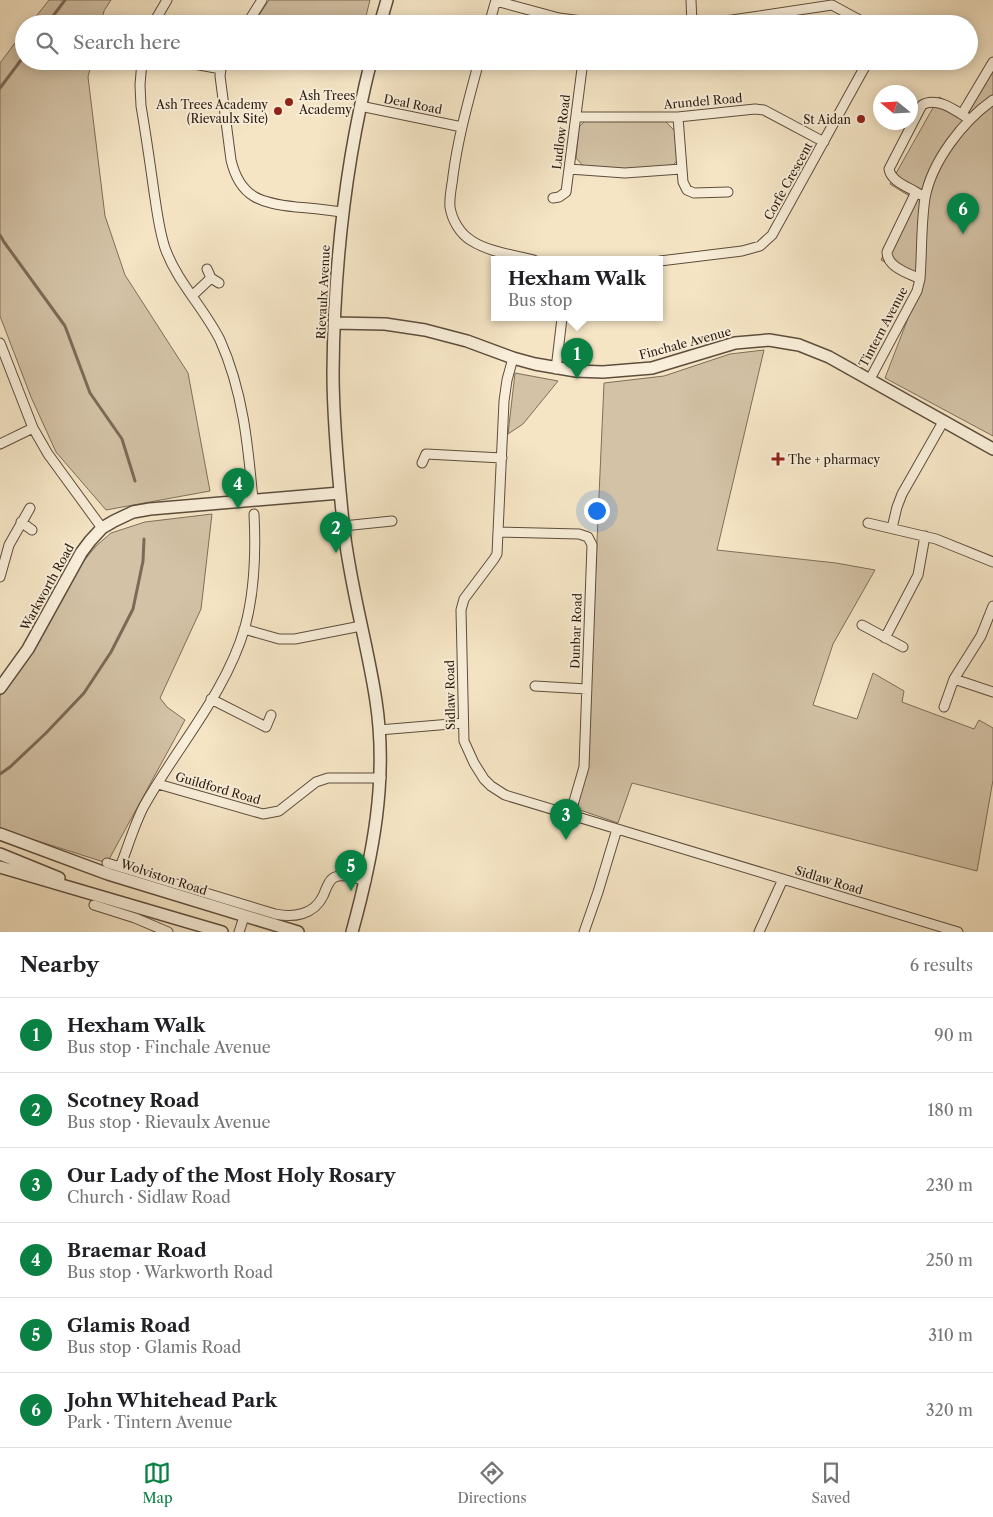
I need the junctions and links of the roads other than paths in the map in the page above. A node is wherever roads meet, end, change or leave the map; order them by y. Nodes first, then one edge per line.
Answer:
1 (167, 0) edge
2 (262, 0) edge
3 (387, 0) edge
4 (691, 0) edge
5 (496, 1) edge
6 (158, 15) edge
7 (253, 15) edge
8 (383, 15) edge
9 (492, 15) edge
10 (548, 15) edge
11 (692, 15) edge
12 (765, 15) edge
13 (850, 15) edge
14 (993, 62) edge
15 (141, 70) edge
16 (223, 70) edge
17 (369, 70) edge
18 (477, 70) edge
19 (582, 70) edge
20 (863, 70) edge
21 (993, 100) edge
22 (360, 106) junction
23 (966, 116) junction
24 (576, 117) junction
25 (678, 117) junction
26 (462, 126) junction
27 (824, 142) junction
28 (569, 169) junction
29 (681, 169) junction
30 (728, 192) dead end
31 (916, 192) junction
32 (925, 197) junction
33 (553, 198) dead end
34 (342, 212) junction
35 (520, 256) edge
36 (663, 260) edge
37 (207, 269) dead end
38 (920, 279) junction
39 (192, 296) junction
40 (562, 321) edge
41 (334, 323) junction
42 (0, 343) edge
43 (513, 358) junction
44 (556, 368) junction
45 (870, 379) junction
46 (943, 422) junction
47 (33, 428) junction
48 (0, 444) edge
49 (993, 450) edge
50 (502, 458) junction
51 (422, 463) dead end
52 (340, 493) junction
53 (252, 500) junction
54 (30, 508) dead end
55 (254, 514) dead end
56 (392, 521) dead end
57 (21, 522) junction
58 (868, 523) dead end
59 (343, 526) junction
60 (102, 528) junction
61 (892, 528) junction
62 (32, 530) dead end
63 (499, 532) junction
64 (925, 536) junction
65 (993, 562) edge
66 (0, 577) edge
67 (993, 606) edge
68 (862, 625) dead end
69 (361, 626) junction
70 (244, 629) junction
71 (885, 638) junction
72 (903, 647) dead end
73 (954, 679) junction
74 (535, 686) dead end
75 (0, 688) edge
76 (587, 689) junction
77 (993, 692) edge
78 (211, 699) junction
79 (944, 707) dead end
80 (271, 715) dead end
81 (463, 723) junction
82 (380, 730) junction
83 (380, 778) junction
84 (158, 784) junction
85 (570, 815) junction
86 (617, 829) junction
87 (0, 834) edge
88 (0, 854) edge
89 (107, 863) dead end
90 (0, 867) edge
91 (120, 867) junction
92 (783, 879) junction
93 (366, 881) junction
94 (129, 904) junction
95 (94, 905) dead end
96 (244, 916) junction
97 (168, 932) edge
98 (222, 932) edge
99 (239, 932) edge
100 (298, 932) edge
101 (352, 932) edge
102 (584, 932) edge
103 (759, 932) edge
104 (958, 932) edge

1 - 6 street
2 - 7 street
3 - 8 street
4 - 11 street
5 - 9 street
5 - 10 street
12 - 13 street
14 - 23 street
15 - 39 street
16 - 34 street
17 - 22 street, Rievaulx Avenue
18 - 26 street
19 - 24 street, Ludlow Road
20 - 27 street, Corfe Crescent
21 - 23 street, Tintern Avenue
22 - 26 street, Deal Road
22 - 34 street, Rievaulx Avenue
23 - 31 street
23 - 32 street, Tintern Avenue
24 - 25 street, Arundel Road
24 - 28 street, Ludlow Road
25 - 27 street, Arundel Road
25 - 29 street
26 - 35 street
27 - 36 street, Corfe Crescent
28 - 29 street
28 - 33 street, Ludlow Road
29 - 30 street
31 - 32 street
31 - 38 street
32 - 38 street, Tintern Avenue
34 - 41 street, Rievaulx Avenue
37 - 39 street
38 - 45 street, Tintern Avenue
39 - 53 street
40 - 44 street
41 - 43 street, Finchale Avenue
41 - 52 street, Rievaulx Avenue
42 - 47 street
43 - 44 street, Finchale Avenue
43 - 50 street, Sidlaw Road
44 - 45 street, Finchale Avenue
45 - 46 street, Finchale Avenue
46 - 49 street, Finchale Avenue
46 - 61 street
47 - 48 street
47 - 60 street
50 - 51 street
50 - 63 street, Sidlaw Road
52 - 53 street, Warkworth Road
52 - 59 street, Rievaulx Avenue
53 - 60 street, Warkworth Road
54 - 57 street
55 - 70 street
56 - 59 street
57 - 62 street
57 - 66 street
58 - 61 street
59 - 69 street, Rievaulx Avenue
60 - 75 street, Warkworth Road
61 - 64 street
63 - 76 street, Dunbar Road
63 - 81 street, Sidlaw Road
64 - 65 street
64 - 71 street
67 - 73 street
68 - 71 street
69 - 70 street
69 - 82 street, Rievaulx Avenue
70 - 78 street
71 - 72 street
73 - 77 street
73 - 79 street
74 - 76 street
76 - 85 street, Dunbar Road
78 - 80 street
78 - 84 street
81 - 82 street
81 - 85 street, Sidlaw Road
82 - 83 street, Rievaulx Avenue
83 - 84 street, Guildford Road
83 - 93 street, Rievaulx Avenue
84 - 91 street
85 - 86 street, Sidlaw Road
86 - 92 street, Sidlaw Road
86 - 102 street
87 - 96 street, Wolviston Road
88 - 94 street
89 - 91 street
90 - 94 street
91 - 93 street
92 - 103 street
92 - 104 street, Sidlaw Road
93 - 101 street, Rievaulx Avenue
94 - 98 street
95 - 97 street
96 - 99 street
96 - 100 street, Wolviston Road

